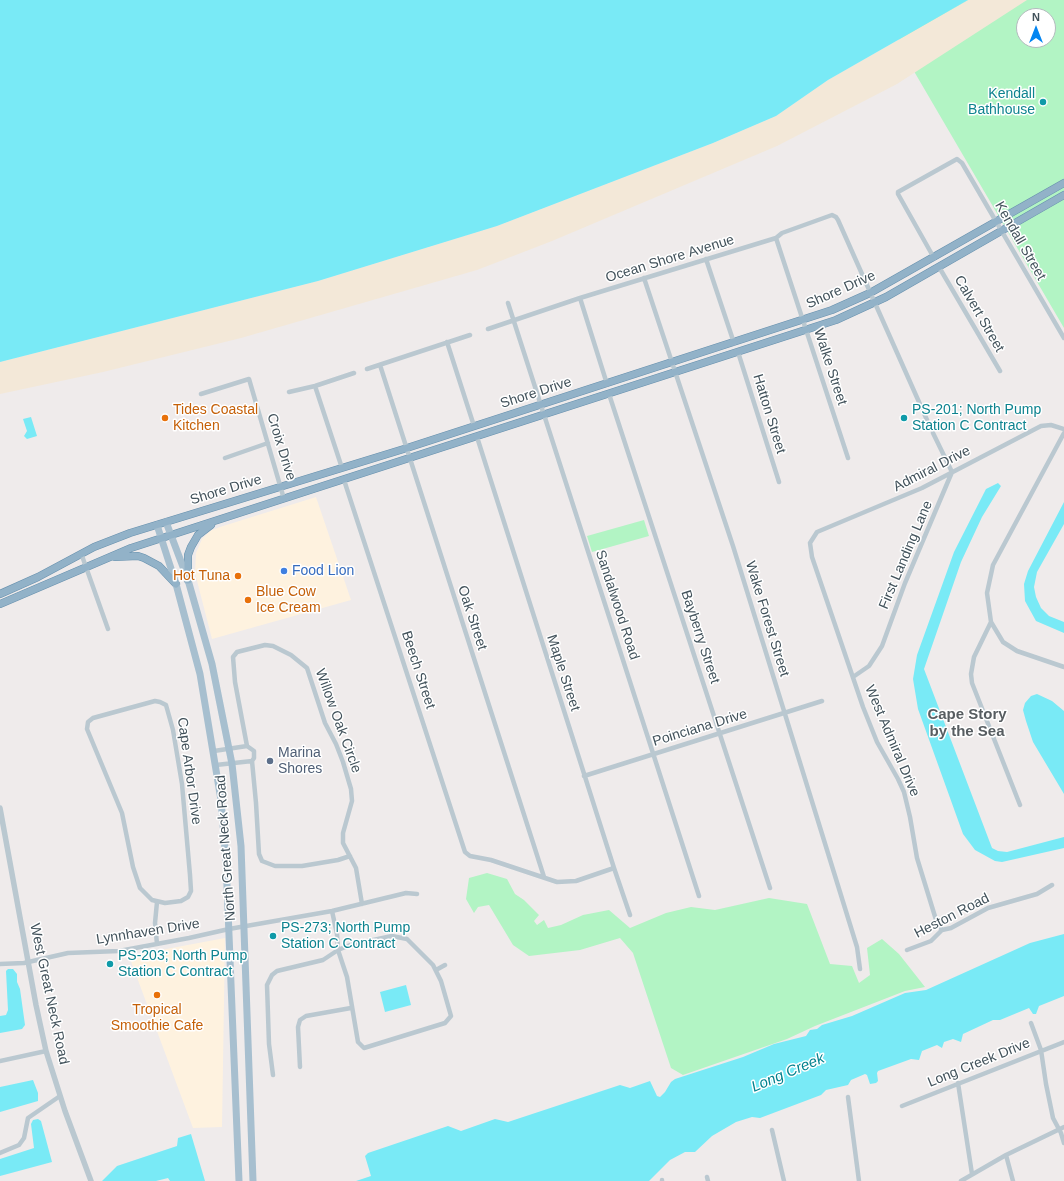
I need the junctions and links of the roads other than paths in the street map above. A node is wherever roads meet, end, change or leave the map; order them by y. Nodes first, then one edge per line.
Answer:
1 (1064, 183) edge
2 (1064, 195) edge
3 (996, 222) junction
4 (1002, 231) junction
5 (776, 238) junction
6 (934, 258) junction
7 (706, 260) junction
8 (939, 267) junction
9 (644, 278) junction
10 (870, 293) junction
11 (580, 298) junction
12 (508, 303) dead end
13 (874, 303) junction
14 (514, 320) junction
15 (803, 320) junction
16 (488, 329) dead end
17 (806, 330) junction
18 (470, 335) dead end
19 (1064, 338) edge
20 (447, 342) junction
21 (734, 343) junction
22 (738, 352) junction
23 (672, 363) junction
24 (380, 364) junction
25 (367, 369) dead end
26 (1000, 371) dead end
27 (354, 373) dead end
28 (675, 373) junction
29 (607, 384) junction
30 (315, 386) junction
31 (289, 392) dead end
32 (201, 394) dead end
33 (609, 394) junction
34 (541, 405) junction
35 (544, 415) junction
36 (927, 420) dead end
37 (474, 426) junction
38 (1064, 430) edge
39 (1064, 433) edge
40 (933, 434) dead end
41 (477, 437) junction
42 (268, 443) junction
43 (407, 448) junction
44 (224, 458) dead end
45 (410, 458) junction
46 (848, 458) dead end
47 (342, 468) junction
48 (952, 472) junction
49 (344, 480) junction
50 (779, 482) dead end
51 (281, 486) junction
52 (284, 499) junction
53 (222, 519) junction
54 (166, 522) junction
55 (157, 525) junction
56 (171, 535) junction
57 (162, 538) junction
58 (811, 539) joint
59 (81, 553) junction
60 (103, 559) junction
61 (87, 567) junction
62 (188, 580) junction
63 (176, 584) junction
64 (0, 594) edge
65 (0, 604) edge
66 (991, 622) junction
67 (108, 629) dead end
68 (1064, 667) edge
69 (853, 677) junction
70 (822, 701) dead end
71 (784, 713) junction
72 (720, 733) junction
73 (247, 746) junction
74 (230, 749) junction
75 (214, 751) junction
76 (654, 754) junction
77 (252, 761) junction
78 (232, 764) junction
79 (216, 765) junction
80 (584, 776) junction
81 (1020, 805) dead end
82 (0, 808) edge
83 (350, 856) junction
84 (614, 868) junction
85 (544, 877) junction
86 (1052, 885) dead end
87 (770, 888) dead end
88 (417, 894) dead end
89 (699, 896) dead end
90 (157, 902) junction
91 (362, 904) junction
92 (332, 911) junction
93 (630, 915) dead end
94 (245, 926) junction
95 (229, 929) junction
96 (942, 930) junction
97 (157, 944) junction
98 (338, 950) junction
99 (907, 950) dead end
100 (28, 962) junction
101 (0, 964) edge
102 (445, 965) dead end
103 (860, 969) dead end
104 (436, 970) junction
105 (351, 1008) junction
106 (1031, 1023) dead end
107 (1064, 1042) edge
108 (1042, 1050) junction
109 (46, 1051) junction
110 (0, 1061) edge
111 (300, 1068) dead end
112 (273, 1075) dead end
113 (958, 1083) junction
114 (60, 1096) junction
115 (848, 1097) dead end
116 (902, 1106) dead end
117 (1064, 1127) edge
118 (1059, 1129) junction
119 (772, 1130) dead end
120 (1064, 1143) edge
121 (0, 1153) edge
122 (1006, 1155) junction
123 (972, 1174) junction
124 (91, 1181) edge
125 (240, 1181) edge
126 (253, 1181) edge
127 (784, 1181) edge
128 (859, 1181) edge
129 (962, 1181) edge
130 (1013, 1181) edge

1 - 3 highway, Shore Drive
2 - 4 highway, Shore Drive
3 - 4 street, Kendall Street
3 - 6 highway, Shore Drive
3 - 6 street, Kendall Street
4 - 8 highway, Shore Drive
4 - 19 street, Kendall Street
5 - 7 street, Ocean Shore Avenue
5 - 10 street, Ocean Shore Avenue
5 - 15 street, Walke Street
6 - 10 highway, Shore Drive
7 - 9 street, Ocean Shore Avenue
7 - 21 street
8 - 13 highway, Shore Drive
8 - 26 street, Calvert Street
9 - 11 street, Ocean Shore Avenue
9 - 23 street, Wake Forest Street
10 - 13 street
10 - 15 highway, Shore Drive
11 - 14 street, Ocean Shore Avenue
11 - 29 street
12 - 14 street
13 - 17 highway, Shore Drive
13 - 36 street
14 - 16 street, Ocean Shore Avenue
14 - 34 street, Sandalwood Road
15 - 17 street, Walke Street
15 - 21 highway, Shore Drive
17 - 22 highway, Shore Drive
17 - 46 street, Walke Street
18 - 20 street
20 - 24 street
20 - 37 street
21 - 23 highway, Shore Drive
22 - 28 highway, Shore Drive
22 - 50 street, Hatton Street
23 - 28 street, Wake Forest Street
23 - 29 highway, Shore Drive
24 - 25 street
24 - 43 street, Oak Street
27 - 30 street
28 - 33 highway, Shore Drive
28 - 71 street, Wake Forest Street
29 - 34 highway, Shore Drive
30 - 31 street
30 - 47 street
32 - 42 street, Croix Drive
33 - 35 highway, Shore Drive
33 - 72 street, Bayberry Street
34 - 35 street, Sandalwood Road
34 - 37 highway, Shore Drive
35 - 41 highway, Shore Drive
35 - 76 street, Sandalwood Road
37 - 43 highway, Shore Drive
38 - 48 street, Admiral Drive
39 - 66 street
40 - 48 street
41 - 45 highway, Shore Drive
41 - 80 street, Maple Street
42 - 44 street
42 - 51 street, Croix Drive
43 - 45 street, Oak Street
43 - 47 highway, Shore Drive
45 - 49 highway, Shore Drive
45 - 85 street, Oak Street
47 - 51 highway, Shore Drive
48 - 58 street, Admiral Drive
48 - 69 street, First Landing Lane
49 - 52 highway, Shore Drive
49 - 85 street, Beech Street
51 - 52 street, Croix Drive
51 - 54 highway, Shore Drive
52 - 53 highway, Shore Drive
53 - 56 highway, Shore Drive
53 - 62 highway
54 - 55 highway, Shore Drive
54 - 56 main road, North Great Neck Road
55 - 57 main road, North Great Neck Road
55 - 59 highway, Shore Drive
56 - 57 highway, Shore Drive
56 - 62 main road, North Great Neck Road
57 - 60 highway, Shore Drive
57 - 63 main road, North Great Neck Road
58 - 69 street, West Admiral Drive
59 - 61 street
59 - 64 highway, Shore Drive
60 - 61 highway, Shore Drive
60 - 63 highway
61 - 65 highway, Shore Drive
61 - 67 street
62 - 74 main road, North Great Neck Road
63 - 75 main road, North Great Neck Road
66 - 68 street
66 - 81 street
69 - 96 street, West Admiral Drive
70 - 71 street, Poinciana Drive
71 - 72 street, Poinciana Drive
71 - 103 street, Wake Forest Street
72 - 76 street, Poinciana Drive
72 - 87 street, Bayberry Street
73 - 74 street
73 - 77 street, Willow Oak Circle
73 - 83 street, Willow Oak Circle
74 - 75 street
74 - 78 main road, North Great Neck Road
75 - 79 main road, North Great Neck Road
76 - 80 street, Poinciana Drive
76 - 89 street, Sandalwood Road
77 - 78 street
77 - 83 street, Willow Oak Circle
78 - 79 street
78 - 94 main road, North Great Neck Road
79 - 95 main road, North Great Neck Road
80 - 84 street, Maple Street
82 - 100 street, West Great Neck Road
83 - 91 street, Willow Oak Circle
84 - 85 street
84 - 93 street, Maple Street
86 - 96 street, Heston Road
88 - 91 street, Lynnhaven Drive
90 - 90 street, Cape Arbor Drive
90 - 97 street
91 - 92 street, Lynnhaven Drive
92 - 94 street, Lynnhaven Drive
92 - 98 street
94 - 95 street, Lynnhaven Drive
94 - 126 main road, North Great Neck Road
95 - 97 street, Lynnhaven Drive
95 - 125 main road, North Great Neck Road
96 - 99 street, Heston Road
97 - 100 street, Lynnhaven Drive
98 - 104 street
98 - 105 street
98 - 112 street
100 - 101 street, Lynnhaven Drive
100 - 109 street, West Great Neck Road
102 - 104 street
104 - 105 street
105 - 111 street
106 - 108 street
107 - 108 street, Long Creek Drive
108 - 113 street, Long Creek Drive
108 - 118 street
109 - 110 street
109 - 114 street, West Great Neck Road
113 - 116 street, Long Creek Drive
113 - 123 street
114 - 121 street
114 - 124 street, West Great Neck Road
115 - 128 street
117 - 118 street
118 - 120 street
118 - 122 street
119 - 127 street
122 - 123 street
122 - 130 street
123 - 129 street

